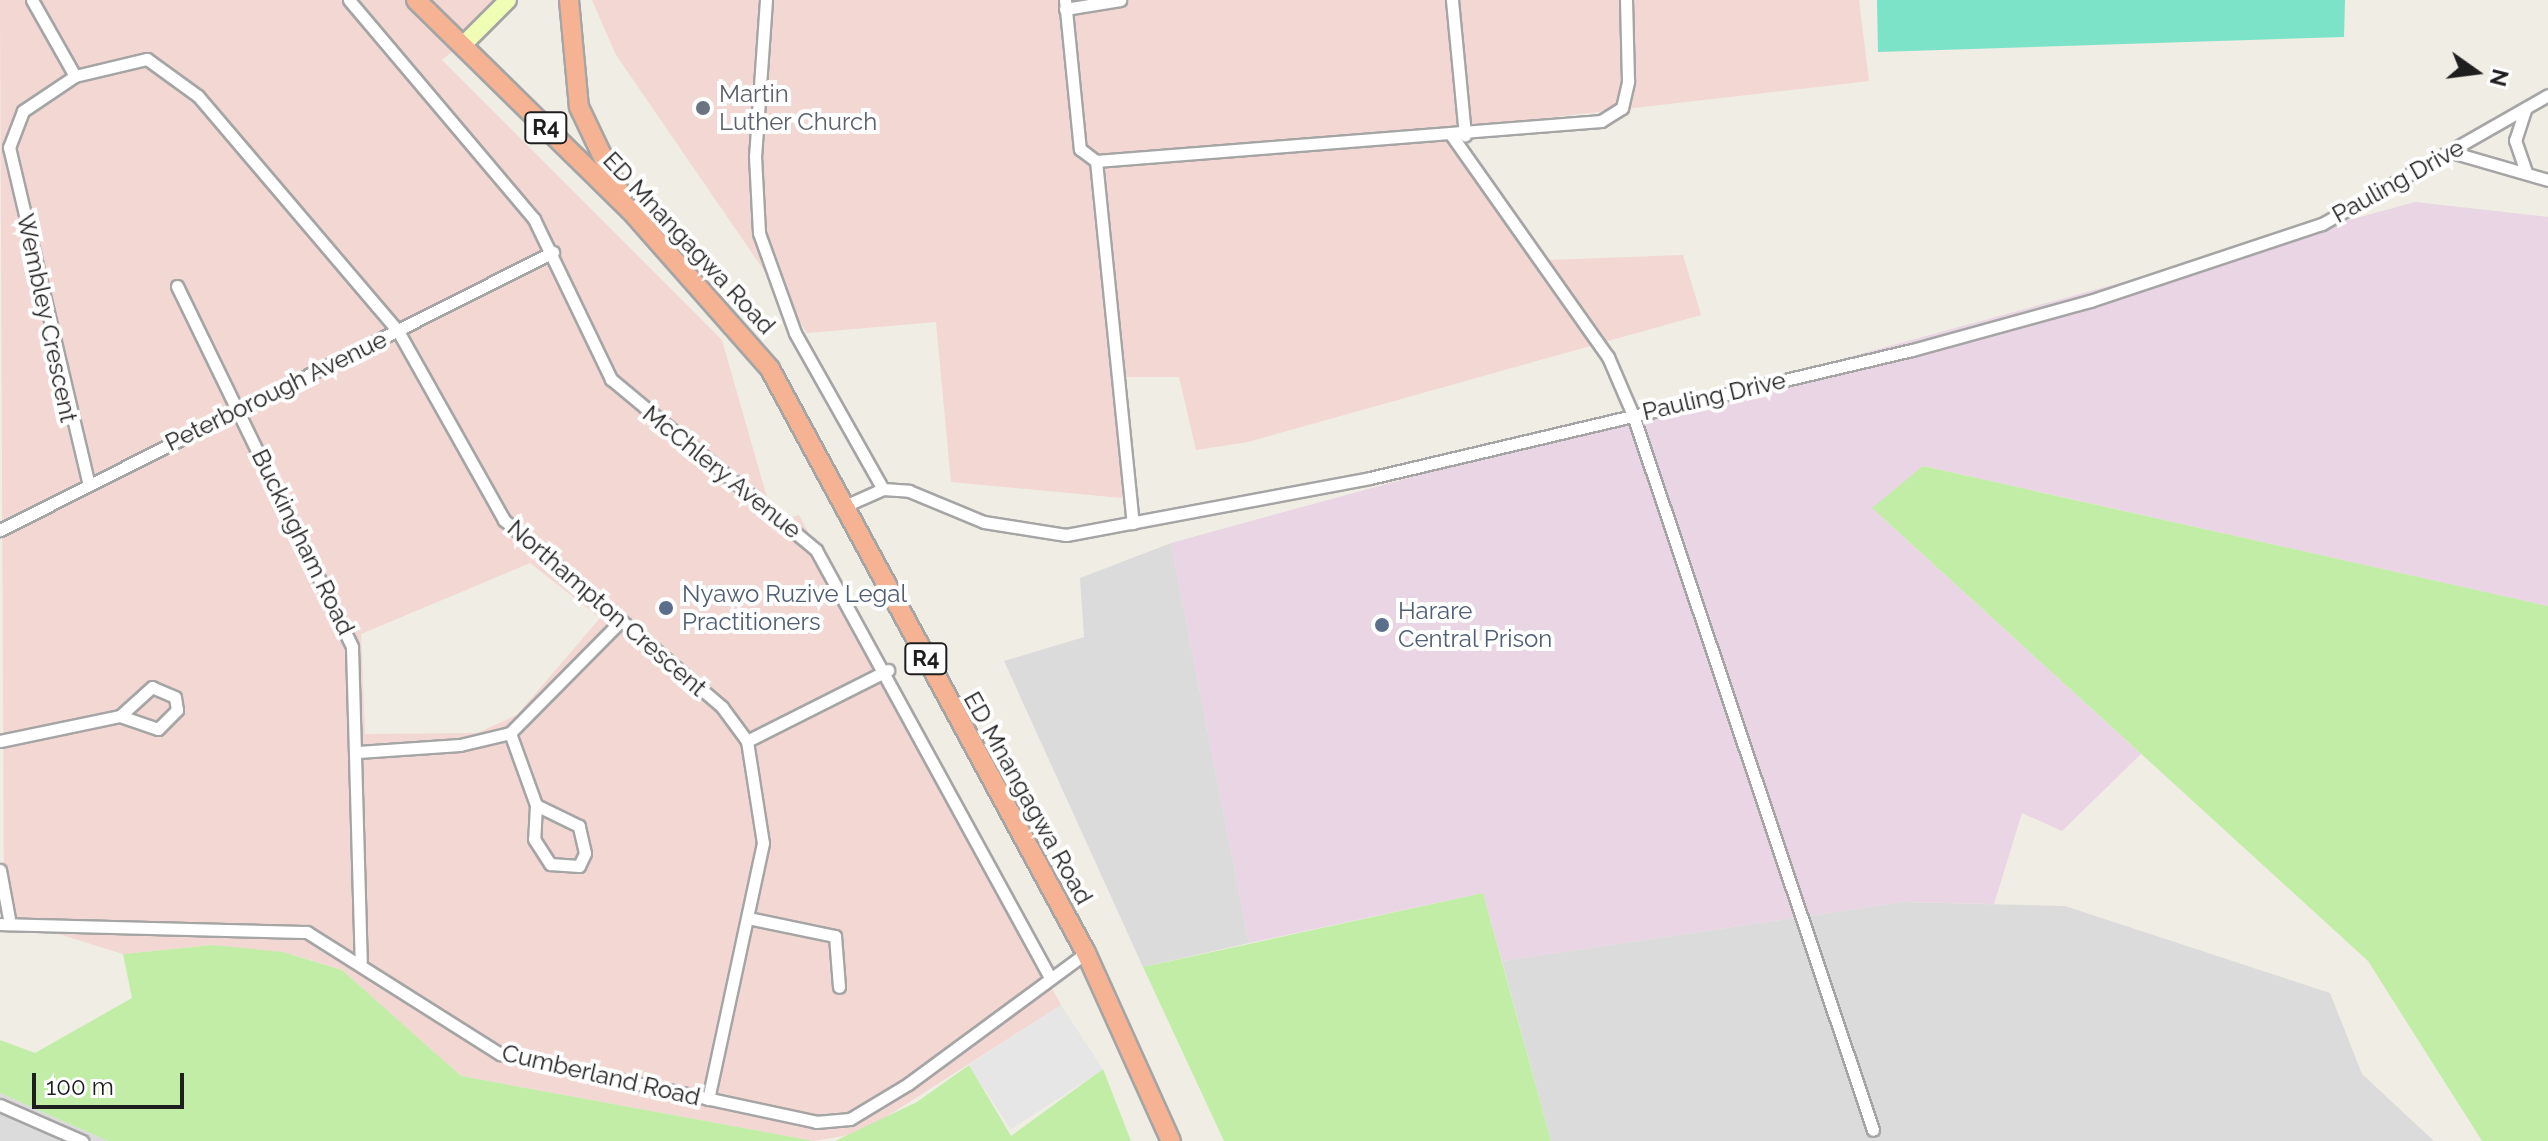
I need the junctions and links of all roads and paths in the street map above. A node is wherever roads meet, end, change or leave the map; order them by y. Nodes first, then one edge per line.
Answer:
1 (32, 0) edge
2 (349, 0) edge
3 (416, 0) edge
4 (508, 0) edge
5 (569, 0) edge
6 (766, 0) edge
7 (1120, 0) edge
8 (1452, 0) edge
9 (1626, 0) edge
10 (1065, 5) edge
11 (462, 46) junction
12 (75, 76) junction
13 (2548, 95) edge
14 (2525, 109) junction
15 (1465, 135) junction
16 (1452, 136) junction
17 (2451, 152) junction
18 (1096, 161) junction
19 (2526, 172) junction
20 (2548, 180) edge
21 (630, 210) junction
22 (553, 252) junction
23 (177, 286) dead end
24 (398, 331) junction
25 (239, 410) junction
26 (1633, 415) junction
27 (89, 485) junction
28 (883, 489) junction
29 (847, 505) junction
30 (1133, 523) junction
31 (0, 530) edge
32 (620, 622) junction
33 (888, 670) junction
34 (120, 716) junction
35 (510, 733) junction
36 (0, 741) edge
37 (747, 741) junction
38 (358, 752) junction
39 (536, 805) junction
40 (0, 870) edge
41 (748, 918) junction
42 (5, 924) edge
43 (1086, 953) junction
44 (361, 961) junction
45 (1050, 977) junction
46 (839, 987) dead end
47 (708, 1099) junction
48 (0, 1105) edge
49 (1873, 1130) dead end
50 (82, 1141) edge
51 (1171, 1141) edge

1 - 12 street
2 - 22 street, McChlery Avenue
3 - 11 highway, R4
4 - 11 main road
5 - 21 highway
6 - 28 street
7 - 10 street
8 - 15 street
9 - 15 street
10 - 18 street
11 - 21 highway, ED Mnangagwa Road / R4
12 - 24 street, Northampton Crescent
12 - 27 street, Wembley Crescent
13 - 14 street, Pauling Drive
14 - 17 street, Pauling Drive
14 - 19 street
15 - 16 street
16 - 18 street
16 - 26 street
17 - 19 street
17 - 26 street, Pauling Drive
18 - 30 street
19 - 20 street
21 - 29 highway, ED Mnangagwa Road / R4
22 - 24 street, Peterborough Avenue
22 - 33 street, McChlery Avenue
23 - 25 street, Buckingham Road
24 - 25 street, Peterborough Avenue
24 - 32 street, Northampton Crescent
25 - 27 street, Peterborough Avenue
25 - 38 street, Buckingham Road
26 - 30 street, Pauling Drive
26 - 49 street
27 - 31 street, Peterborough Avenue
28 - 29 street
28 - 30 street, Pauling Drive
29 - 43 highway, ED Mnangagwa Road / R4
32 - 35 street
32 - 37 street, Northampton Crescent
33 - 37 street
33 - 45 street, McChlery Avenue
34 - 34 street
34 - 36 street
35 - 38 street
35 - 39 street
37 - 41 street, Northampton Crescent
38 - 44 street, Buckingham Road
39 - 39 street
40 - 42 street
41 - 46 street
41 - 47 street, Northampton Crescent
42 - 44 street, Cumberland Road
43 - 45 street, Cumberland Road
43 - 51 highway, ED Mnangagwa Road / R4
44 - 47 street, Cumberland Road
45 - 47 street, Cumberland Road
48 - 50 street

